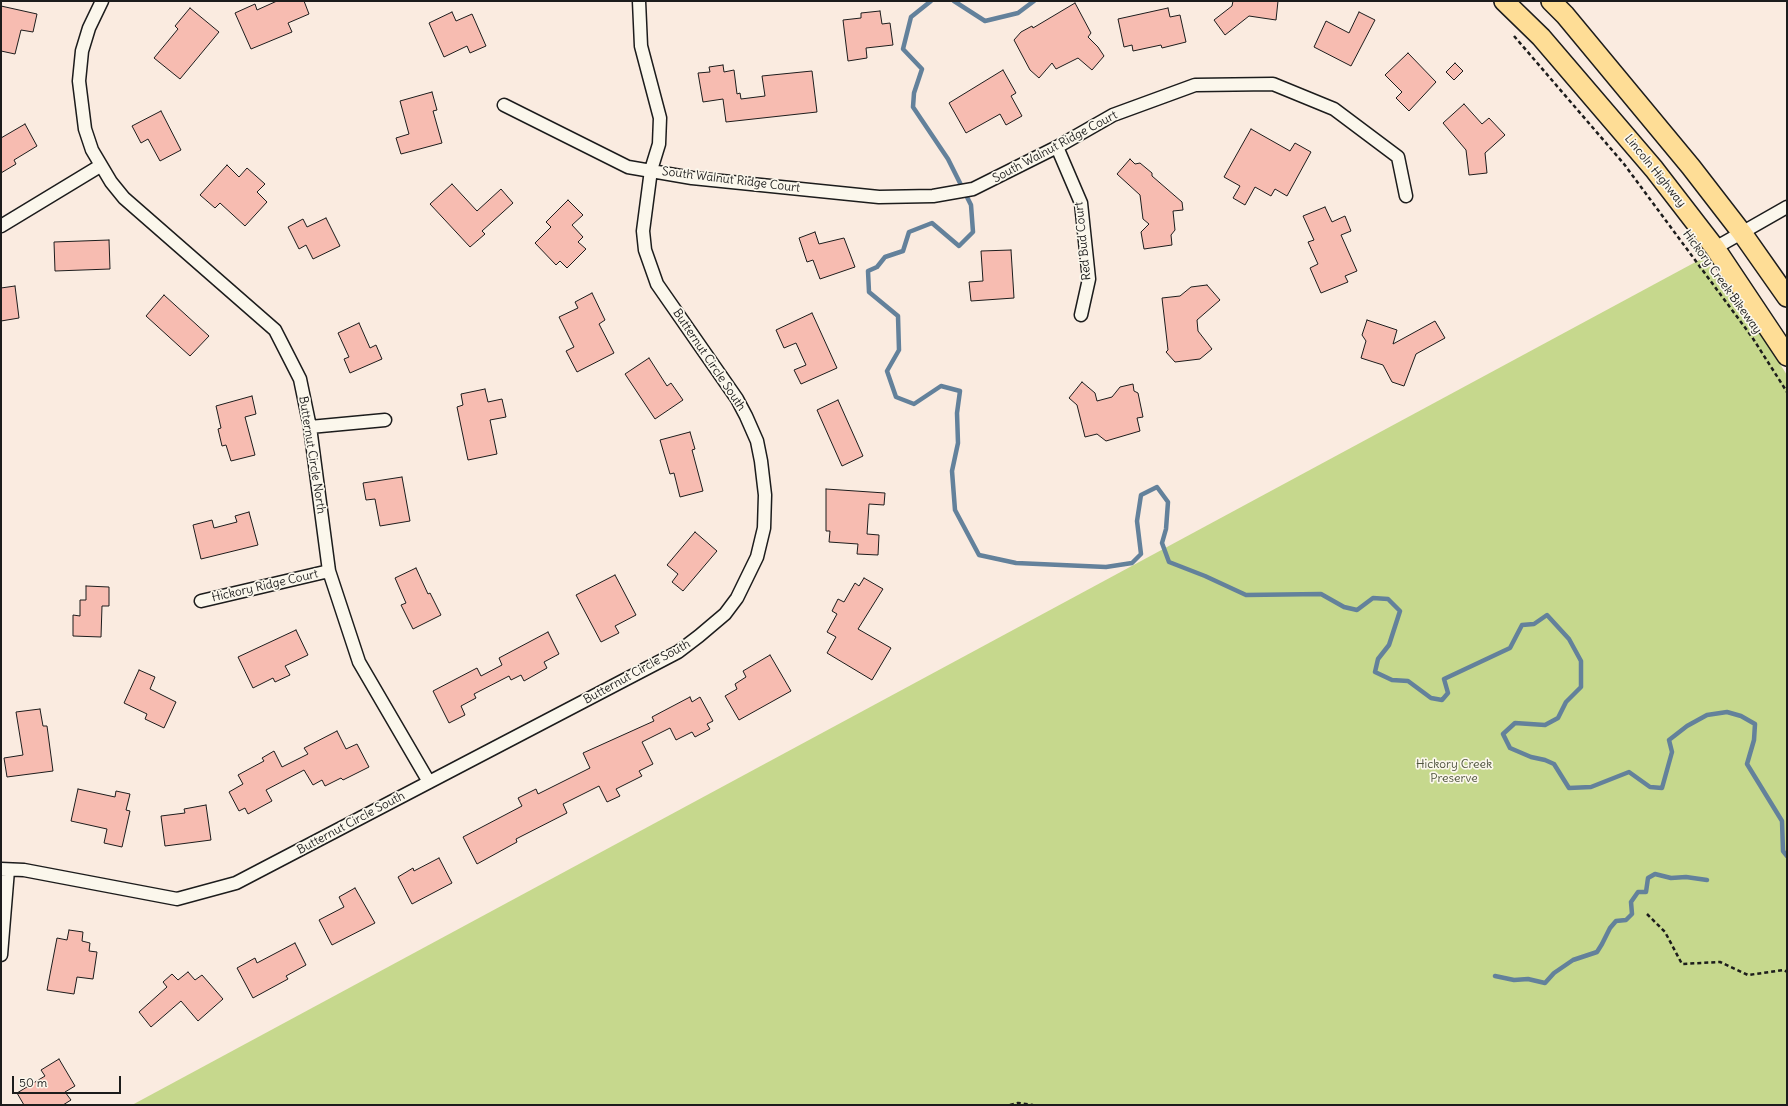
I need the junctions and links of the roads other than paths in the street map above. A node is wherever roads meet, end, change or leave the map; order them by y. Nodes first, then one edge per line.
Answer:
1 (102, 1) edge
2 (639, 1) edge
3 (1504, 1) edge
4 (1551, 1) edge
5 (504, 105) dead end
6 (1057, 147) junction
7 (100, 166) junction
8 (651, 170) junction
9 (1406, 196) dead end
10 (1787, 207) edge
11 (1, 226) edge
12 (1742, 233) junction
13 (1715, 248) junction
14 (1787, 297) edge
15 (1081, 315) dead end
16 (1787, 356) edge
17 (385, 420) dead end
18 (310, 427) junction
19 (329, 571) junction
20 (201, 601) dead end
21 (429, 782) junction
22 (5, 870) edge
23 (1, 955) edge

1 - 7 street, Butternut Circle North
2 - 8 street, Butternut Circle South
3 - 13 main road, Lincoln Highway
4 - 12 main road
5 - 8 street, South Walnut Ridge Court
6 - 8 street, South Walnut Ridge Court
6 - 9 street, South Walnut Ridge Court
6 - 15 street, Red Bud Court
7 - 11 street
7 - 18 street, Butternut Circle North
8 - 21 street, Butternut Circle South
10 - 12 street
12 - 13 street
12 - 14 main road
13 - 16 main road, Lincoln Highway
17 - 18 street
18 - 19 street, Butternut Circle North
19 - 20 street, Hickory Ridge Court
19 - 21 street, Butternut Circle North
21 - 22 street, Butternut Circle South
22 - 23 street

